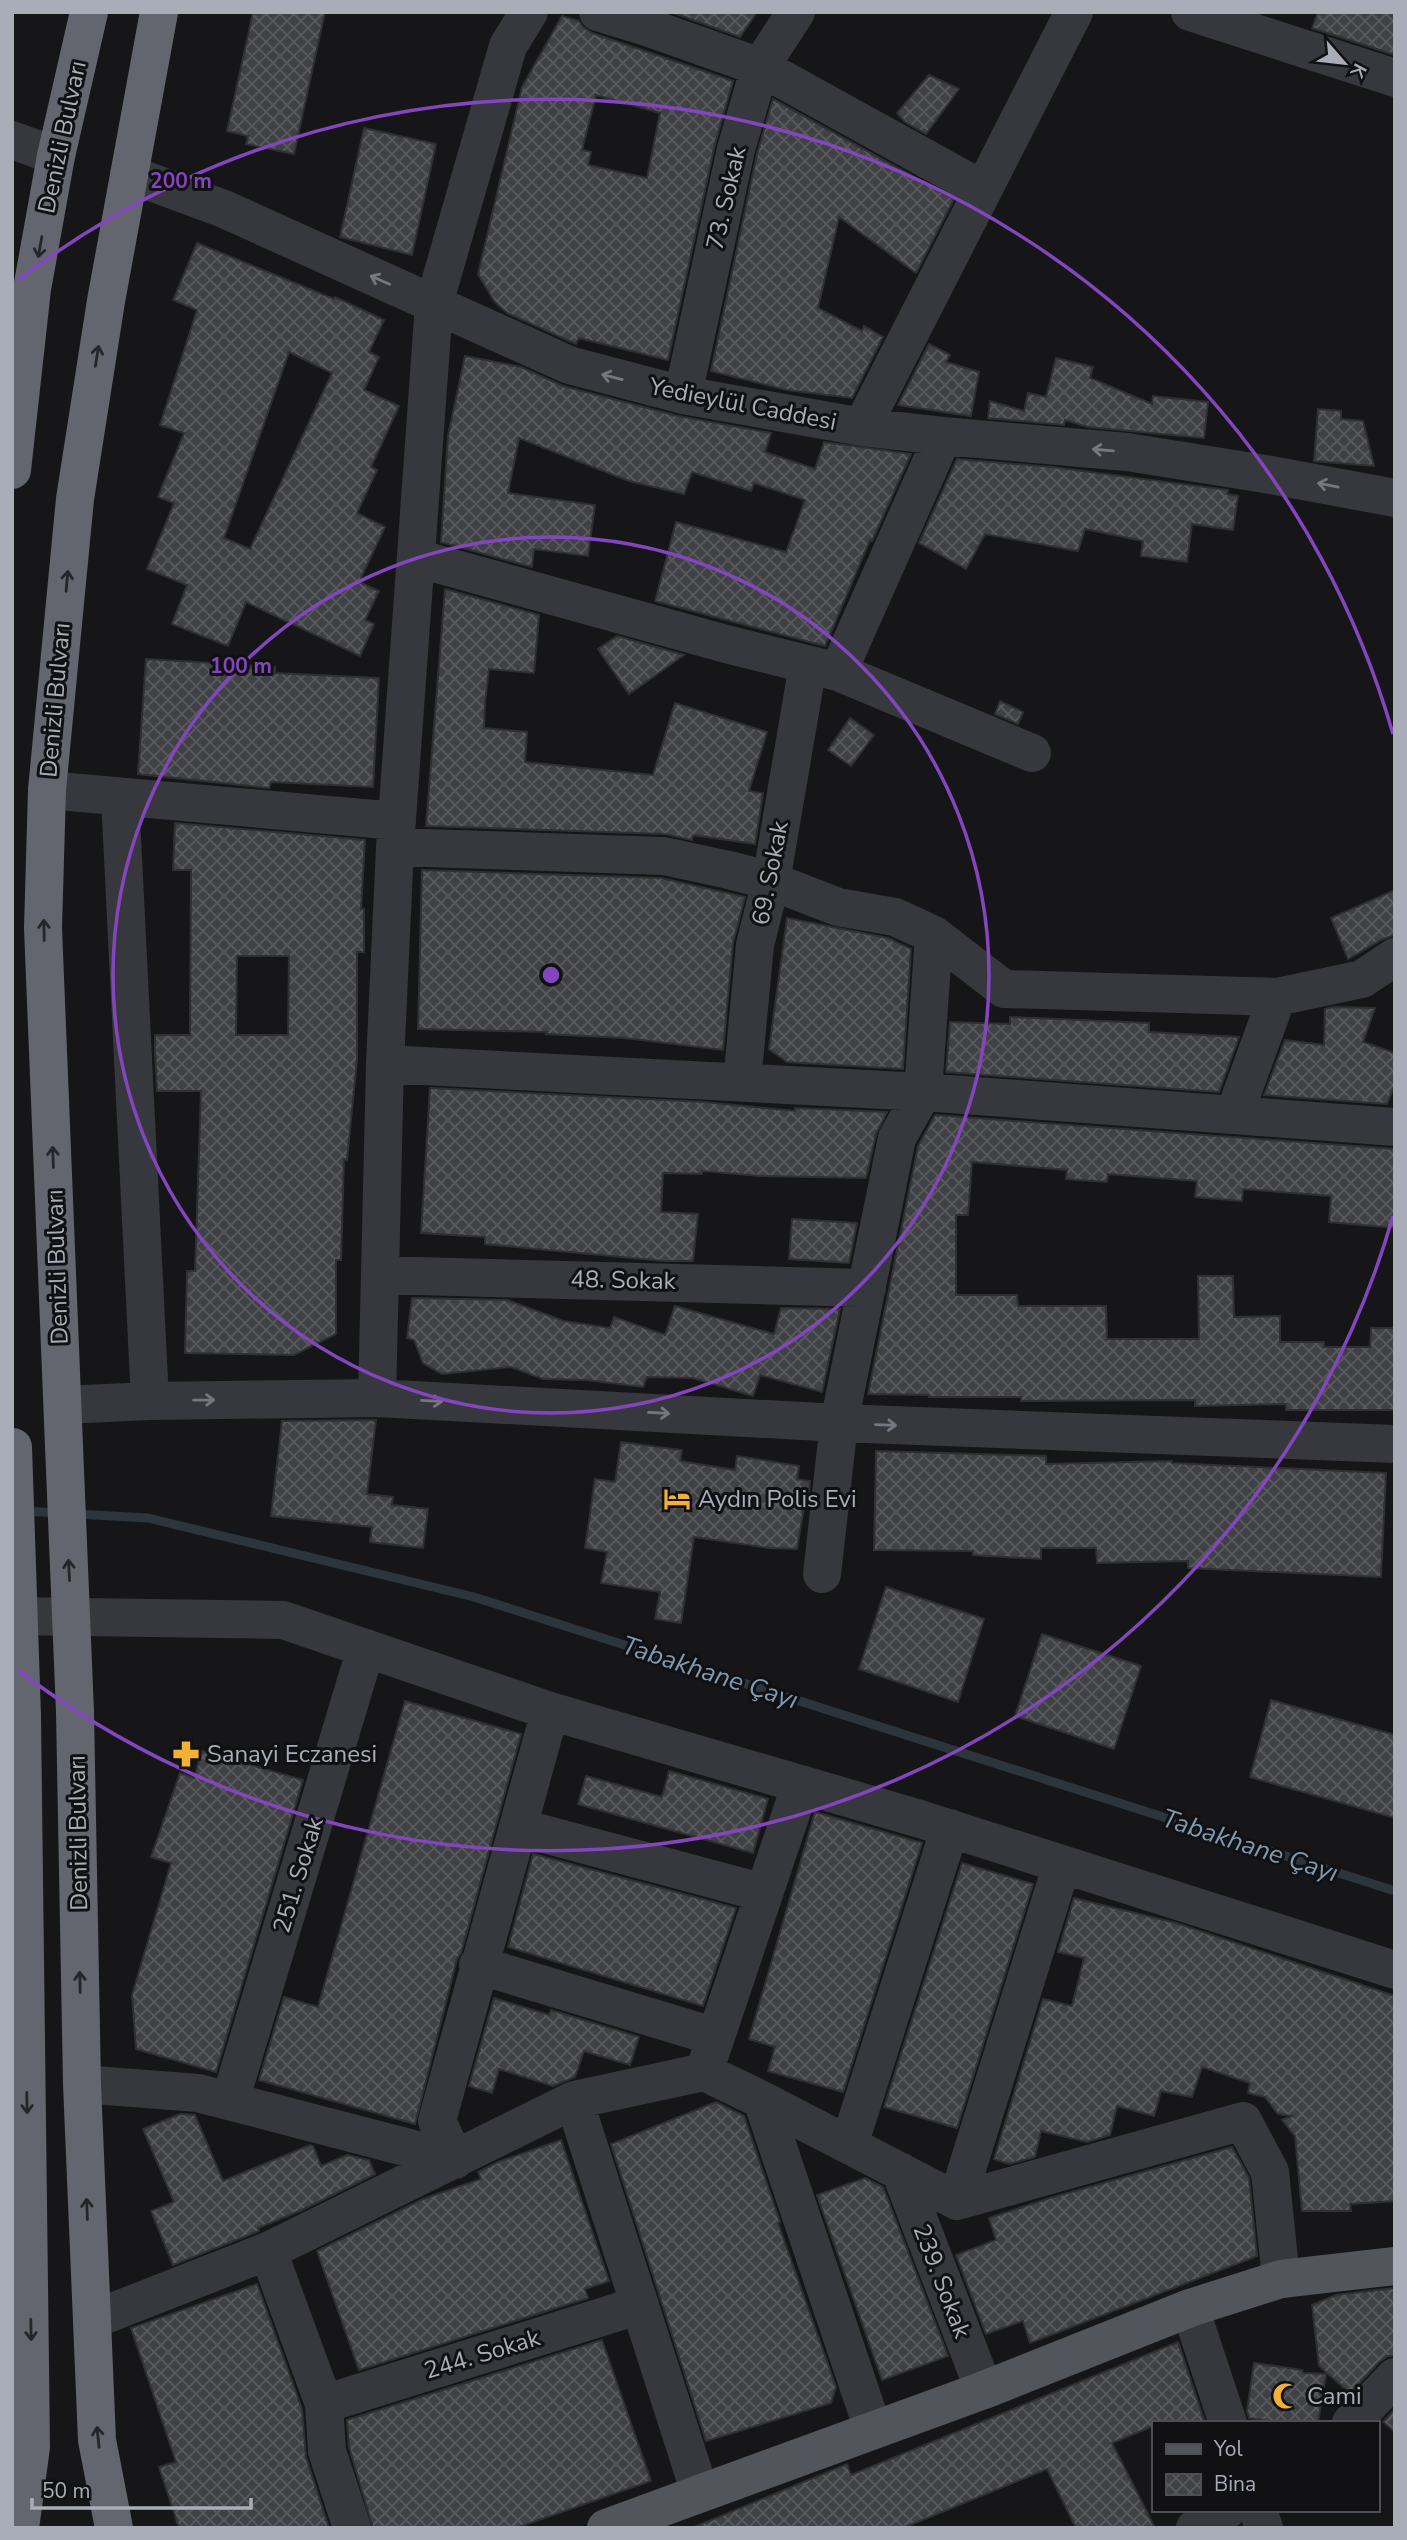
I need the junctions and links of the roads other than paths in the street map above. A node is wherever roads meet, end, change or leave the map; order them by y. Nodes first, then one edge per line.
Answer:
1 (89, 12) edge
2 (159, 12) edge
3 (529, 12) edge
4 (598, 12) edge
5 (796, 12) edge
6 (1074, 12) edge
7 (1190, 12) edge
8 (760, 68) junction
9 (1395, 78) edge
10 (12, 140) edge
11 (56, 156) junction
12 (129, 174) junction
13 (983, 190) junction
14 (434, 304) junction
15 (682, 396) junction
16 (14, 424) edge
17 (862, 426) junction
18 (943, 436) junction
19 (12, 470) edge
20 (1395, 498) edge
21 (416, 558) junction
22 (823, 668) junction
23 (1032, 753) dead end
24 (47, 790) junction
25 (120, 797) junction
26 (396, 834) junction
27 (771, 881) junction
28 (934, 935) junction
29 (1395, 957) edge
30 (1378, 984) edge
31 (1277, 997) junction
32 (384, 1063) junction
33 (742, 1082) junction
34 (923, 1092) junction
35 (1234, 1115) junction
36 (1395, 1127) edge
37 (380, 1275) junction
38 (867, 1288) junction
39 (377, 1398) junction
40 (150, 1401) junction
41 (63, 1405) junction
42 (839, 1423) junction
43 (12, 1434) edge
44 (1395, 1444) edge
45 (13, 1447) edge
46 (822, 1574) dead end
47 (12, 1615) edge
48 (366, 1648) junction
49 (550, 1711) junction
50 (801, 1784) junction
51 (518, 1827) junction
52 (950, 1828) junction
53 (1062, 1864) junction
54 (764, 1894) junction
55 (478, 1965) junction
56 (1395, 1970) edge
57 (716, 2036) junction
58 (19, 2049) edge
59 (704, 2073) junction
60 (82, 2084) junction
61 (574, 2100) junction
62 (762, 2100) junction
63 (230, 2101) junction
64 (849, 2145) junction
65 (455, 2160) junction
66 (901, 2171) junction
67 (957, 2201) junction
68 (268, 2250) junction
69 (1395, 2266) edge
70 (1281, 2280) junction
71 (640, 2305) junction
72 (1190, 2308) junction
73 (92, 2320) junction
74 (1395, 2377) edge
75 (984, 2390) junction
76 (324, 2404) junction
77 (1227, 2421) edge
78 (1352, 2421) edge
79 (873, 2429) junction
80 (22, 2447) edge
81 (700, 2493) junction
82 (1223, 2512) edge
83 (20, 2528) edge
84 (114, 2528) edge
85 (352, 2528) edge
86 (606, 2528) edge
87 (1195, 2528) edge

1 - 11 highway, Denizli Bulvarı
2 - 12 highway, Denizli Bulvarı
3 - 14 street
4 - 8 street
5 - 8 street, 73. Sokak
6 - 13 street
7 - 9 street
8 - 13 street
8 - 15 street, 73. Sokak
10 - 11 street
11 -> 16 highway, Denizli Bulvarı
14 -> 12 street, Yedieylül Caddesi
24 -> 12 highway, Denizli Bulvarı
13 - 17 street
15 -> 14 street, Yedieylül Caddesi
14 - 21 street
15 - 17 street, Yedieylül Caddesi
16 - 19 highway, Denizli Bulvarı
17 - 18 street, Yedieylül Caddesi
20 -> 18 street, Yedieylül Caddesi
18 - 22 street, 69. Sokak
21 - 22 street
21 - 26 street
22 - 23 street
22 - 27 street, 69. Sokak
24 - 25 street
41 -> 24 highway, Denizli Bulvarı
25 - 26 street
25 - 40 street
26 - 27 street
26 - 32 street
27 - 28 street
27 - 33 street, 69. Sokak
28 - 31 street
28 - 34 street
29 - 30 street
30 - 31 street
31 - 35 street
32 - 33 street
32 - 37 street
33 - 34 street
34 - 35 street
34 - 38 street
35 - 36 street
37 - 38 street, 48. Sokak
37 - 39 street
38 - 42 street
40 -> 39 street
39 -> 42 street
40 - 41 street
60 -> 41 highway, Denizli Bulvarı, bridge
42 -> 44 street
42 - 46 street
43 - 45 highway
45 - 58 highway, bridge
47 - 48 street
48 - 49 street
48 - 63 street, 251. Sokak
49 - 50 street
49 - 51 street
50 - 52 street
50 - 54 street
51 - 54 street
51 - 55 street
52 - 53 street
52 - 64 street
53 - 56 street
53 - 67 street
54 - 57 street
55 - 57 street
55 - 65 street
57 - 59 street
58 -> 80 highway
59 - 61 street
59 - 62 street
60 - 63 street
73 -> 60 highway, Denizli Bulvarı
61 - 65 street
61 - 71 street
62 - 64 street
62 - 79 street
63 - 65 street
64 - 66 street
65 - 68 street
66 - 67 street
66 - 75 street, 239. Sokak
67 - 70 street
68 - 73 street
68 - 76 street
69 - 70 main road
70 - 72 main road
71 - 76 street, 244. Sokak
71 - 81 street
72 - 75 main road
72 - 77 street
84 -> 73 highway, Denizli Bulvarı
74 - 78 street
75 - 79 main road
76 - 85 street
79 - 81 main road
80 - 83 highway
81 - 86 main road
82 - 87 street

